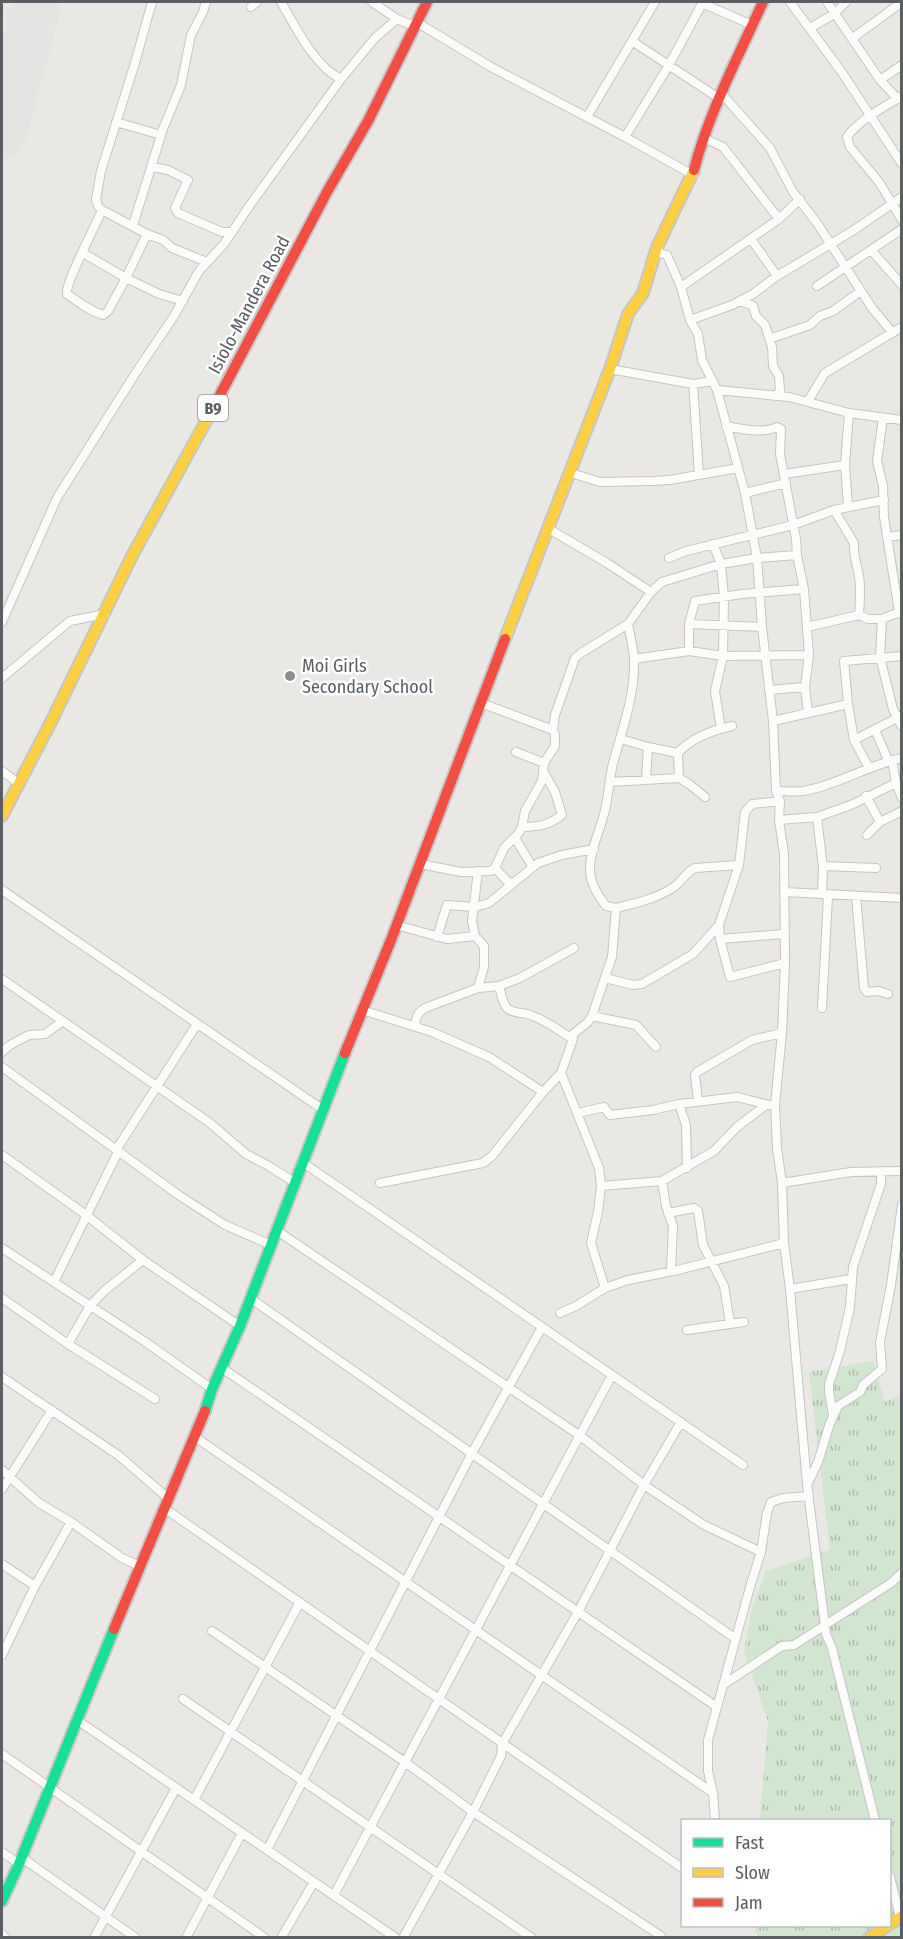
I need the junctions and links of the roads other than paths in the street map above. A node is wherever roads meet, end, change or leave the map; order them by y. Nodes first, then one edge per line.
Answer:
1 (152, 2) edge
2 (206, 2) edge
3 (281, 2) edge
4 (372, 2) edge
5 (427, 2) edge
6 (655, 2) edge
7 (702, 2) edge
8 (763, 2) edge
9 (790, 2) edge
10 (827, 2) edge
11 (846, 2) edge
12 (902, 2) edge
13 (834, 14) junction
14 (397, 19) junction
15 (418, 23) junction
16 (752, 25) junction
17 (810, 28) junction
18 (853, 38) junction
19 (632, 41) junction
20 (669, 65) junction
21 (902, 65) edge
22 (341, 79) junction
23 (880, 80) junction
24 (721, 96) junction
25 (900, 97) edge
26 (871, 116) junction
27 (587, 117) junction
28 (116, 122) junction
29 (161, 135) junction
30 (626, 137) junction
31 (704, 138) junction
32 (902, 164) edge
33 (152, 167) junction
34 (693, 175) junction
35 (902, 197) edge
36 (800, 199) junction
37 (892, 204) junction
38 (102, 210) junction
39 (779, 219) junction
40 (902, 220) edge
41 (133, 225) junction
42 (902, 229) edge
43 (232, 232) junction
44 (147, 234) junction
45 (751, 239) junction
46 (831, 243) junction
47 (657, 247) junction
48 (871, 250) junction
49 (83, 253) junction
50 (207, 262) junction
51 (846, 268) junction
52 (777, 276) junction
53 (126, 278) junction
54 (902, 285) edge
55 (817, 286) dead end
56 (681, 287) junction
57 (861, 291) junction
58 (183, 301) junction
59 (741, 301) junction
60 (690, 320) junction
61 (902, 327) edge
62 (892, 332) junction
63 (769, 339) junction
64 (610, 369) junction
65 (713, 381) junction
66 (693, 384) junction
67 (717, 390) junction
68 (775, 396) junction
69 (808, 401) junction
70 (849, 413) junction
71 (883, 418) junction
72 (902, 420) edge
73 (726, 426) junction
74 (845, 465) junction
75 (738, 468) junction
76 (571, 473) junction
77 (784, 474) junction
78 (699, 475) junction
79 (786, 483) junction
80 (745, 493) junction
81 (884, 500) junction
82 (848, 507) junction
83 (834, 510) junction
84 (793, 525) junction
85 (549, 529) junction
86 (902, 535) edge
87 (752, 536) junction
88 (887, 537) junction
89 (713, 544) junction
90 (797, 555) junction
91 (669, 558) dead end
92 (757, 558) junction
93 (721, 564) junction
94 (898, 578) edge
95 (804, 589) junction
96 (651, 592) junction
97 (760, 593) junction
98 (724, 597) junction
99 (900, 613) edge
100 (105, 614) junction
101 (859, 615) junction
102 (882, 619) junction
103 (2, 622) edge
104 (628, 624) junction
105 (689, 624) junction
106 (723, 624) junction
107 (762, 627) junction
108 (807, 627) junction
109 (689, 651) junction
110 (765, 655) junction
111 (809, 655) junction
112 (723, 656) junction
113 (902, 656) edge
114 (880, 657) junction
115 (634, 659) junction
116 (2, 678) edge
117 (805, 687) junction
118 (768, 690) junction
119 (481, 703) junction
120 (848, 704) junction
121 (808, 713) junction
122 (899, 717) edge
123 (773, 721) junction
124 (732, 726) dead end
125 (902, 727) edge
126 (553, 729) junction
127 (721, 729) junction
128 (875, 730) junction
129 (621, 739) junction
130 (854, 740) junction
131 (648, 747) junction
132 (516, 752) dead end
133 (678, 753) junction
134 (902, 758) edge
135 (890, 760) junction
136 (544, 766) junction
137 (869, 768) junction
138 (2, 771) edge
139 (679, 778) junction
140 (646, 779) junction
141 (610, 782) junction
142 (18, 783) junction
143 (896, 783) junction
144 (776, 791) junction
145 (867, 796) junction
146 (705, 797) dead end
147 (902, 798) edge
148 (780, 801) junction
149 (902, 811) edge
150 (2, 816) edge
151 (817, 817) junction
152 (779, 820) junction
153 (880, 822) junction
154 (522, 827) junction
155 (867, 835) dead end
156 (514, 838) junction
157 (594, 849) junction
158 (420, 864) junction
159 (739, 865) junction
160 (532, 866) junction
161 (823, 866) junction
162 (495, 868) junction
163 (876, 868) dead end
164 (478, 871) junction
165 (513, 883) junction
166 (2, 890) edge
167 (784, 892) junction
168 (822, 893) junction
169 (856, 896) junction
170 (902, 898) edge
171 (475, 907) junction
172 (616, 908) junction
173 (396, 925) junction
174 (719, 925) junction
175 (784, 934) junction
176 (475, 936) junction
177 (437, 937) junction
178 (720, 939) junction
179 (574, 948) dead end
180 (785, 963) junction
181 (605, 978) junction
182 (2, 979) edge
183 (499, 986) junction
184 (478, 988) junction
185 (888, 994) dead end
186 (822, 1008) dead end
187 (362, 1010) junction
188 (592, 1016) junction
189 (63, 1021) junction
190 (197, 1024) junction
191 (415, 1026) junction
192 (782, 1033) junction
193 (573, 1039) junction
194 (656, 1047) dead end
195 (2, 1052) edge
196 (2, 1067) edge
197 (561, 1073) junction
198 (156, 1085) junction
199 (543, 1092) junction
200 (699, 1101) junction
201 (679, 1104) junction
202 (766, 1105) junction
203 (775, 1105) junction
204 (322, 1109) junction
205 (578, 1113) junction
206 (117, 1151) junction
207 (2, 1155) edge
208 (302, 1162) junction
209 (687, 1168) junction
210 (881, 1171) junction
211 (902, 1171) edge
212 (662, 1181) junction
213 (294, 1182) junction
214 (380, 1183) dead end
215 (782, 1184) junction
216 (601, 1186) junction
217 (902, 1205) edge
218 (668, 1213) junction
219 (86, 1215) junction
220 (276, 1230) junction
221 (784, 1243) junction
222 (271, 1245) junction
223 (2, 1248) edge
224 (143, 1260) junction
225 (711, 1260) junction
226 (671, 1270) junction
227 (851, 1279) junction
228 (54, 1282) junction
229 (605, 1288) junction
230 (790, 1289) junction
231 (2, 1298) edge
232 (250, 1298) junction
233 (90, 1306) junction
234 (560, 1313) dead end
235 (744, 1322) dead end
236 (730, 1323) junction
237 (240, 1326) junction
238 (542, 1327) junction
239 (687, 1330) dead end
240 (68, 1344) junction
241 (222, 1368) junction
242 (612, 1374) junction
243 (2, 1377) edge
244 (508, 1387) junction
245 (212, 1389) junction
246 (155, 1399) dead end
247 (52, 1410) junction
248 (833, 1415) junction
249 (681, 1422) junction
250 (579, 1435) junction
251 (195, 1437) junction
252 (472, 1454) junction
253 (743, 1465) dead end
254 (2, 1470) edge
255 (9, 1475) junction
256 (807, 1484) junction
257 (644, 1485) junction
258 (2, 1489) edge
259 (809, 1496) junction
260 (166, 1503) junction
261 (543, 1503) junction
262 (439, 1517) junction
263 (71, 1522) junction
264 (611, 1551) junction
265 (761, 1552) junction
266 (2, 1564) edge
267 (510, 1565) junction
268 (140, 1566) junction
269 (902, 1573) edge
270 (405, 1582) junction
271 (35, 1586) junction
272 (300, 1602) junction
273 (578, 1612) junction
274 (825, 1625) junction
275 (476, 1630) junction
276 (212, 1631) dead end
277 (736, 1639) junction
278 (370, 1651) junction
279 (2, 1655) edge
280 (265, 1667) junction
281 (542, 1676) junction
282 (723, 1685) junction
283 (183, 1699) dead end
284 (439, 1699) junction
285 (717, 1707) junction
286 (336, 1716) junction
287 (77, 1720) junction
288 (231, 1732) junction
289 (502, 1744) junction
290 (2, 1754) edge
291 (405, 1762) junction
292 (303, 1780) junction
293 (50, 1788) junction
294 (176, 1788) junction
295 (713, 1793) junction
296 (194, 1800) junction
297 (473, 1812) junction
298 (715, 1819) edge
299 (874, 1819) edge
300 (371, 1827) junction
301 (242, 1833) junction
302 (267, 1850) junction
303 (2, 1852) edge
304 (142, 1852) junction
305 (20, 1861) junction
306 (681, 1867) edge
307 (438, 1873) junction
308 (891, 1881) edge
309 (314, 1882) junction
310 (334, 1895) junction
311 (208, 1897) junction
312 (2, 1901) edge
313 (106, 1916) junction
314 (901, 1917) edge
315 (885, 1927) edge
316 (382, 1928) junction
317 (2, 1934) edge
318 (661, 1936) dead end
319 (6, 1938) edge
320 (94, 1938) edge
321 (136, 1938) edge
322 (186, 1938) edge
323 (265, 1938) edge
324 (281, 1938) edge
325 (376, 1938) edge
326 (396, 1938) edge
327 (403, 1938) edge
328 (532, 1938) edge
329 (869, 1938) edge

1 - 28 street
2 - 29 street
3 - 22 street
4 - 14 street
5 - 15 main road, Isiolo-Mandera Road / B9
6 - 19 street
7 - 16 street
7 - 20 street
8 - 16 main road
9 - 17 street
10 - 13 street
11 - 13 street
12 - 18 street
13 - 17 street
13 - 18 street
14 - 15 street
14 - 22 street
15 - 27 street
15 - 100 main road, Isiolo-Mandera Road / B9
16 - 24 main road
17 - 26 street
18 - 23 street
19 - 20 street
19 - 27 street
20 - 24 street
20 - 30 street
21 - 23 street
22 - 43 street
23 - 25 street
24 - 31 main road
24 - 36 street
25 - 26 street
26 - 32 street
26 - 37 street
27 - 30 street
28 - 29 street
28 - 38 street
29 - 33 street
30 - 34 street
31 - 34 main road
31 - 39 street
33 - 41 street
33 - 43 street
34 - 47 main road
35 - 37 street
36 - 39 street
36 - 46 street
37 - 40 street
37 - 46 street
38 - 41 street
38 - 49 street
39 - 45 street
41 - 44 street
42 - 48 street
43 - 50 street
44 - 50 street
44 - 53 street
45 - 52 street
45 - 56 street
46 - 51 street
46 - 52 street
47 - 56 street
47 - 64 main road
48 - 51 street
48 - 54 street
49 - 53 street
49 - 53 street
50 - 58 street
51 - 55 street
51 - 57 street
52 - 59 street
53 - 58 street
56 - 60 street
57 - 62 street
57 - 63 street
58 - 103 street
59 - 60 street
59 - 63 street
60 - 65 street
61 - 62 street
62 - 69 street
63 - 68 street
64 - 66 street
64 - 76 main road
65 - 66 street
65 - 67 street
66 - 78 street
67 - 68 street
67 - 73 street
68 - 69 street
69 - 70 street
70 - 71 street
70 - 74 street
71 - 72 street
71 - 81 street
73 - 75 street
73 - 77 street
74 - 77 street
74 - 82 street
75 - 78 street
75 - 80 street
76 - 78 street
76 - 85 main road
77 - 79 street
79 - 80 street
79 - 84 street
80 - 87 street
81 - 82 street
81 - 88 street
82 - 83 street
83 - 84 street
83 - 101 street
84 - 87 street
84 - 90 street
85 - 96 street
85 - 119 main road
86 - 88 street
87 - 89 street
87 - 92 street
88 - 94 street
89 - 91 street
89 - 93 street
90 - 92 street
90 - 95 street
92 - 93 street
92 - 97 street
93 - 96 street
93 - 98 street
94 - 99 street
95 - 97 street
95 - 108 street
96 - 104 street
97 - 98 street
97 - 107 street
98 - 105 street
98 - 106 street
99 - 102 street
100 - 116 street
100 - 142 main road, Isiolo-Mandera Road / B9
101 - 102 street
101 - 108 street
102 - 114 street
104 - 115 street
104 - 126 street
105 - 106 street
105 - 109 street
106 - 107 street
106 - 112 street
107 - 110 street
108 - 111 street
109 - 112 street
109 - 115 street
110 - 111 street
110 - 112 street
110 - 118 street
111 - 117 street
112 - 127 street
113 - 114 street
114 - 120 street
114 - 122 street
115 - 129 street
117 - 118 street
117 - 121 street
118 - 123 street
119 - 126 street
119 - 158 main road
120 - 121 street
120 - 130 street
121 - 123 street
122 - 125 street
122 - 128 street
123 - 144 street
124 - 127 street
126 - 136 street
127 - 133 street
128 - 130 street
128 - 135 street
129 - 131 street
129 - 141 street
130 - 137 street
131 - 133 street
131 - 140 street
132 - 136 street
133 - 139 street
134 - 135 street
135 - 137 street
135 - 143 street
136 - 154 street
136 - 154 street
137 - 144 street
138 - 142 street
139 - 140 street
139 - 146 street
140 - 141 street
141 - 157 street
142 - 150 main road, Isiolo-Mandera Road / B9
143 - 145 street
143 - 147 street
144 - 148 street
145 - 151 street
145 - 153 street
148 - 152 street
148 - 159 street
149 - 153 street
151 - 152 street
151 - 161 street
152 - 167 street
153 - 155 street
154 - 156 street
156 - 160 street
156 - 162 street
157 - 160 street
157 - 172 street
158 - 164 street
158 - 173 main road
159 - 172 street
159 - 174 street
160 - 165 street
161 - 163 street
161 - 168 street
162 - 164 street
162 - 165 street
164 - 171 street
165 - 171 street
166 - 190 street
167 - 168 street
167 - 175 street
168 - 169 street
168 - 186 street
169 - 170 street
169 - 185 street
171 - 176 street
171 - 177 street
172 - 181 street
173 - 177 street
173 - 187 main road
174 - 178 street
174 - 181 street
175 - 178 street
175 - 180 street
176 - 177 street
176 - 184 street
178 - 180 street
179 - 183 street
180 - 192 street
181 - 188 street
182 - 189 street
183 - 184 street
183 - 193 street
184 - 191 street
187 - 191 street
187 - 204 main road
188 - 193 street
188 - 194 street
189 - 195 street
189 - 198 street
190 - 198 street
190 - 204 street
191 - 199 street
192 - 200 street
192 - 203 street
193 - 197 street
196 - 206 street
197 - 199 street
197 - 205 street
198 - 206 street
198 - 213 street
199 - 214 street
200 - 201 street
200 - 202 street
201 - 205 street
201 - 209 street
202 - 203 street
202 - 209 street
203 - 215 street
204 - 208 main road
205 - 216 street
206 - 219 street
206 - 222 street
207 - 219 street
208 - 213 main road
208 - 238 street
209 - 212 street
210 - 211 street
210 - 215 street
210 - 227 street
212 - 216 street
212 - 218 street
213 - 220 main road
215 - 221 street
216 - 229 street
217 - 248 street
218 - 225 street
218 - 226 street
219 - 224 street
219 - 228 street
220 - 222 main road
220 - 244 street
221 - 225 street
221 - 230 street
222 - 232 main road
223 - 228 street
224 - 233 street
224 - 237 street
225 - 226 street
225 - 236 street
226 - 229 street
227 - 230 street
227 - 248 street
228 - 233 street
229 - 234 street
230 - 256 street
231 - 240 street
232 - 237 main road
232 - 252 street
233 - 240 street
233 - 245 street
235 - 236 street
236 - 239 street
237 - 241 main road
238 - 242 street
238 - 244 street
240 - 246 street
241 - 245 main road
241 - 262 street
242 - 249 street
242 - 250 street
243 - 247 street
244 - 250 street
244 - 252 street
245 - 251 main road
247 - 255 street
247 - 260 street
248 - 256 street
249 - 253 street
249 - 257 street
250 - 257 street
250 - 261 street
251 - 260 main road
251 - 270 street
252 - 261 street
252 - 262 street
254 - 255 street
255 - 258 street
255 - 263 street
256 - 259 street
257 - 264 street
257 - 265 street
259 - 265 street
259 - 274 street
260 - 268 main road
260 - 272 street
261 - 264 street
261 - 267 street
262 - 267 street
262 - 270 street
263 - 268 street
263 - 271 street
264 - 273 street
264 - 277 street
265 - 277 street
266 - 271 street
267 - 273 street
267 - 275 street
268 - 287 main road
269 - 274 street
270 - 275 street
270 - 278 street
271 - 279 street
272 - 278 street
272 - 280 street
273 - 281 street
273 - 285 street
274 - 282 street
274 - 299 street
275 - 281 street
275 - 284 street
276 - 280 street
277 - 282 street
278 - 284 street
278 - 286 street
280 - 286 street
280 - 288 street
281 - 289 street
281 - 295 street
282 - 285 street
283 - 288 street
284 - 289 street
284 - 291 street
285 - 295 street
286 - 291 street
286 - 292 street
287 - 293 main road
287 - 294 street
288 - 292 street
288 - 296 street
289 - 297 street
289 - 306 street
290 - 293 street
291 - 297 street
291 - 300 street
292 - 300 street
292 - 302 street
293 - 304 street
293 - 305 main road
294 - 296 street
294 - 304 street
295 - 298 street
296 - 301 street
297 - 307 street
297 - 318 street
300 - 307 street
300 - 310 street
301 - 302 street
301 - 311 street
302 - 309 street
303 - 305 street
304 - 311 street
304 - 313 street
305 - 312 main road
305 - 313 street
307 - 327 street
307 - 328 street
308 - 314 street
309 - 310 street
309 - 324 street
310 - 316 street
311 - 322 street
311 - 323 street
313 - 320 street
313 - 321 street
315 - 329 main road
316 - 325 street
316 - 326 street
317 - 319 street

